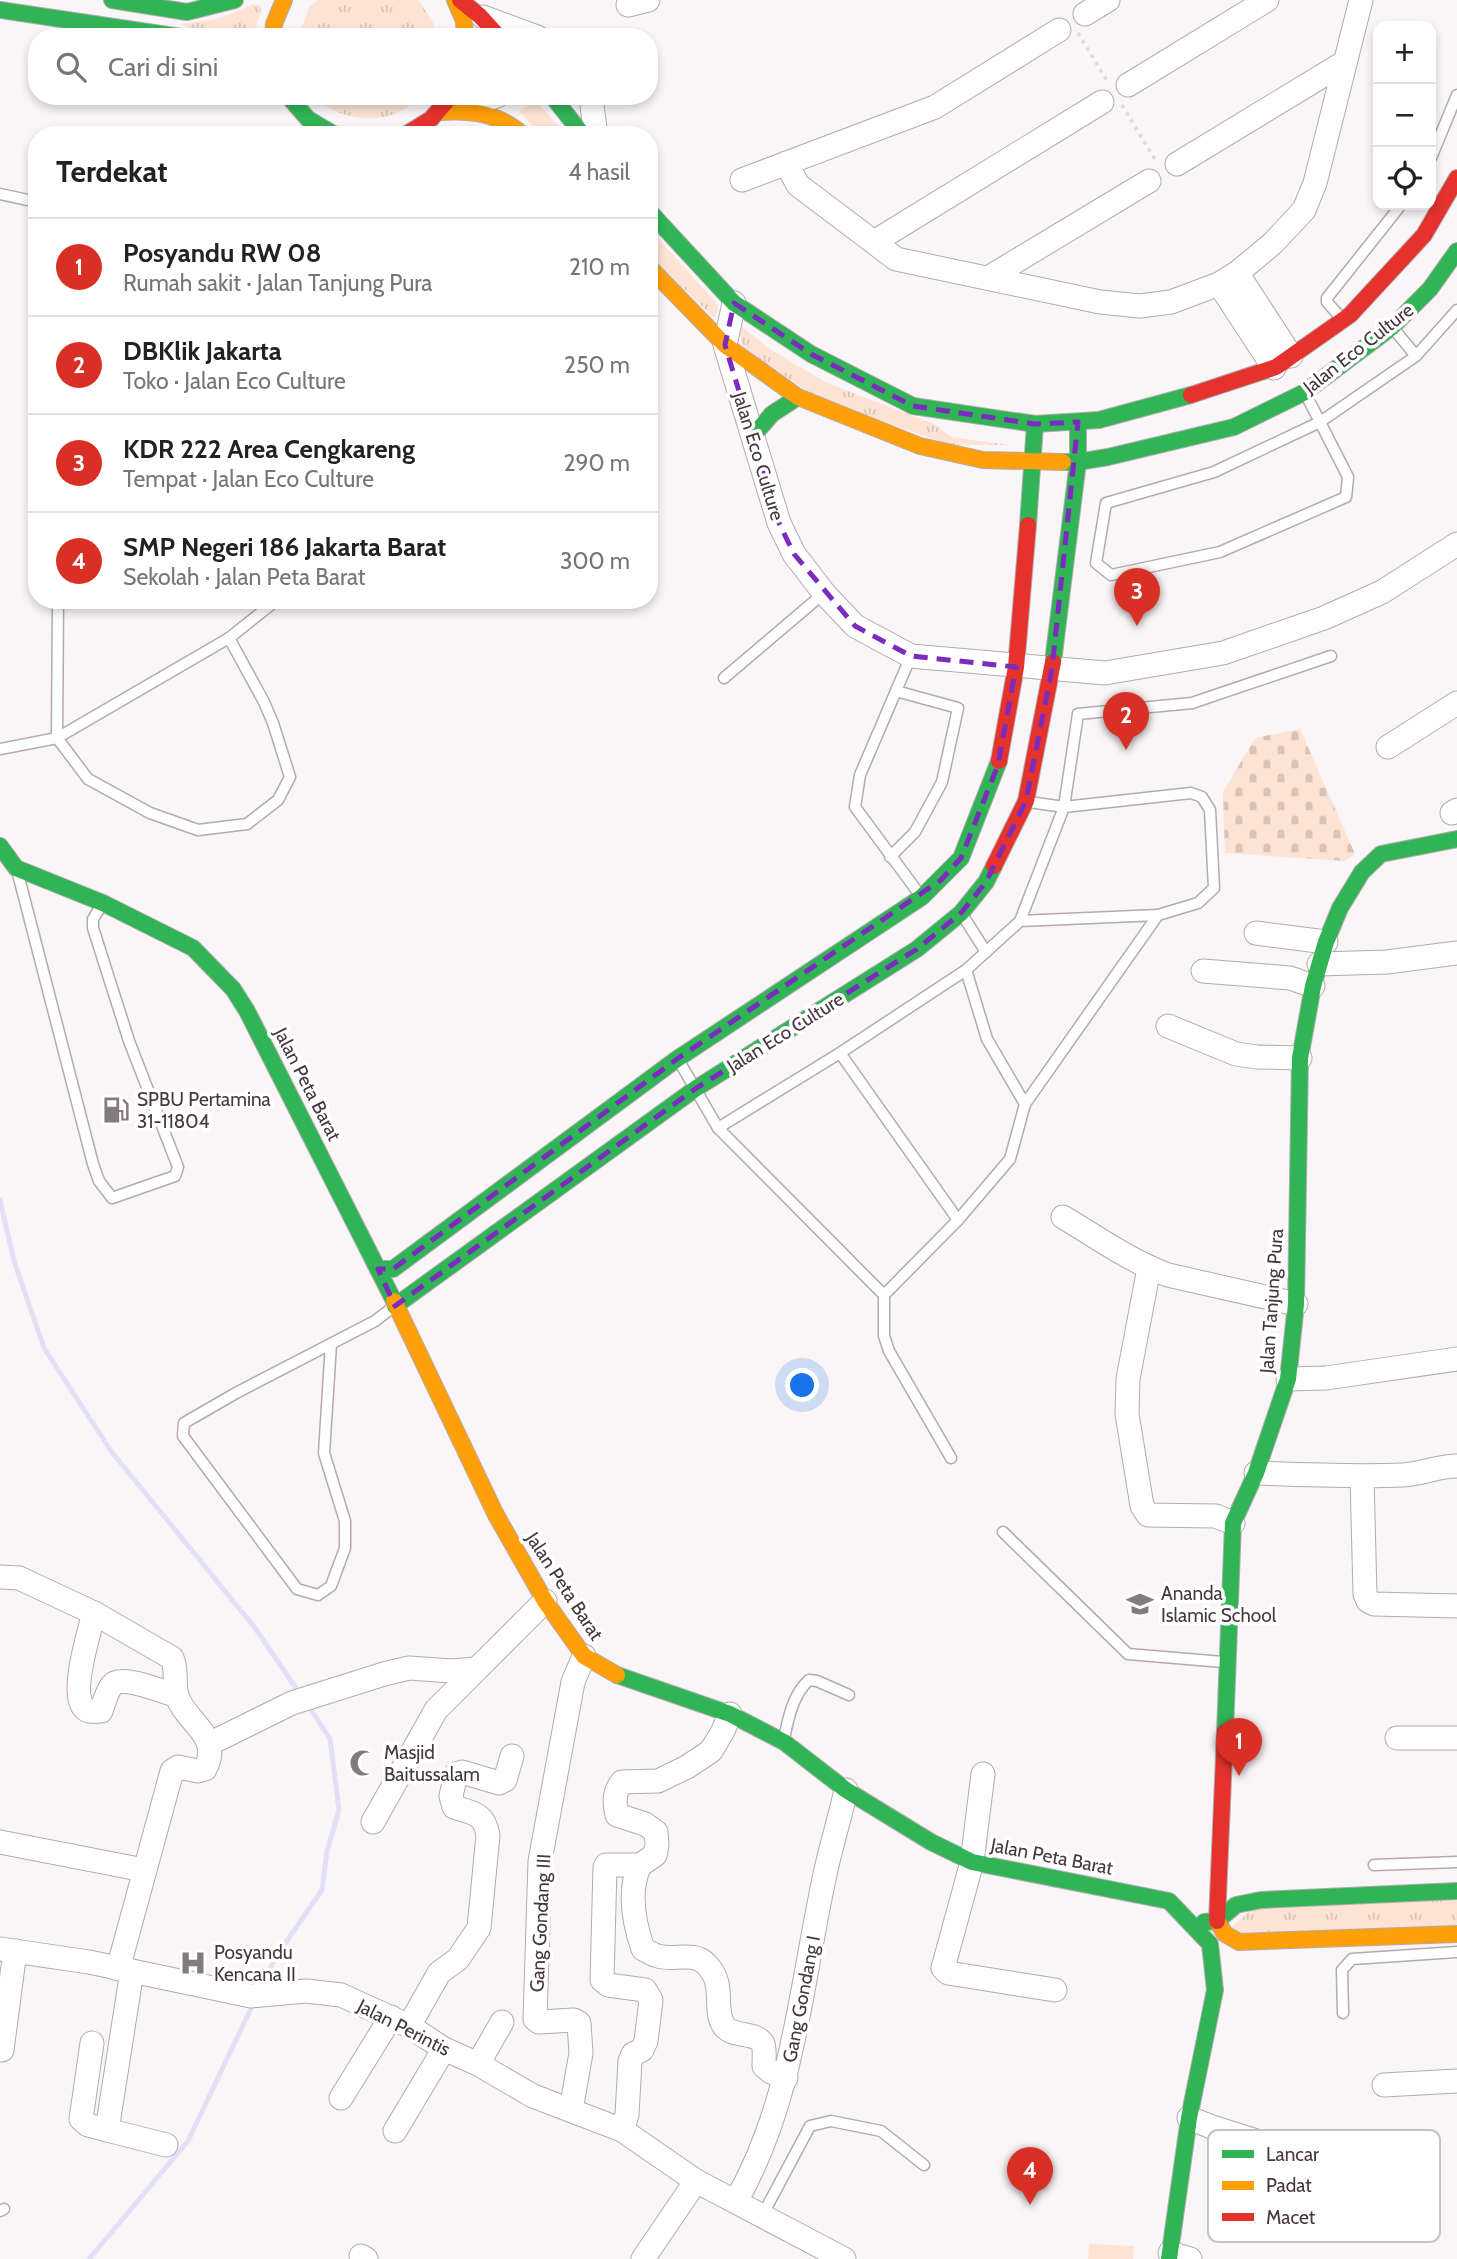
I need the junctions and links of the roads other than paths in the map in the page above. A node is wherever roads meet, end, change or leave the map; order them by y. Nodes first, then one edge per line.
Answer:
1 (112, 0) edge
2 (235, 0) edge
3 (284, 0) edge
4 (458, 0) edge
5 (1108, 0) edge
6 (1267, 0) edge
7 (1361, 0) edge
8 (0, 10) edge
9 (1085, 14) dead end
10 (480, 16) junction
11 (121, 28) edge
12 (274, 28) edge
13 (465, 28) edge
14 (491, 28) edge
15 (513, 28) edge
16 (1059, 30) dead end
17 (1345, 62) junction
18 (1128, 85) dead end
19 (1457, 95) edge
20 (1102, 102) dead end
21 (293, 105) edge
22 (294, 105) edge
23 (444, 105) edge
24 (447, 105) edge
25 (559, 105) edge
26 (592, 105) edge
27 (302, 126) edge
28 (318, 126) edge
29 (419, 126) edge
30 (515, 126) edge
31 (576, 126) edge
32 (595, 126) edge
33 (1436, 147) edge
34 (786, 163) junction
35 (1177, 164) dead end
36 (1457, 178) edge
37 (742, 180) dead end
38 (1149, 181) dead end
39 (0, 194) edge
40 (28, 200) edge
41 (1397, 210) edge
42 (658, 221) edge
43 (874, 242) junction
44 (1457, 251) edge
45 (658, 276) edge
46 (988, 278) junction
47 (1228, 279) junction
48 (734, 303) junction
49 (1457, 310) edge
50 (1342, 320) junction
51 (1392, 327) junction
52 (725, 345) junction
53 (1416, 356) junction
54 (1283, 362) junction
55 (1305, 393) junction
56 (798, 397) junction
57 (1078, 422) junction
58 (1320, 422) junction
59 (1035, 424) junction
60 (752, 438) junction
61 (1034, 462) junction
62 (1078, 462) junction
63 (1457, 544) edge
64 (824, 593) junction
65 (58, 609) edge
66 (266, 609) edge
67 (229, 638) junction
68 (911, 656) junction
69 (1331, 656) dead end
70 (1016, 667) junction
71 (1052, 669) junction
72 (724, 678) dead end
73 (896, 691) junction
74 (1457, 703) edge
75 (57, 738) junction
76 (1388, 747) dead end
77 (0, 749) edge
78 (1026, 801) junction
79 (1064, 807) junction
80 (1457, 839) edge
81 (0, 846) edge
82 (890, 857) junction
83 (16, 868) junction
84 (922, 897) junction
85 (103, 903) junction
86 (961, 913) junction
87 (1158, 915) junction
88 (1020, 921) junction
89 (1256, 933) dead end
90 (905, 934) junction
91 (986, 952) junction
92 (1323, 953) junction
93 (1457, 953) edge
94 (966, 970) junction
95 (1203, 971) dead end
96 (1313, 986) junction
97 (1168, 1026) dead end
98 (840, 1053) junction
99 (1300, 1058) junction
100 (677, 1059) junction
101 (695, 1089) junction
102 (1025, 1104) junction
103 (718, 1128) junction
104 (1063, 1217) dead end
105 (958, 1220) junction
106 (1149, 1268) junction
107 (378, 1269) junction
108 (884, 1295) junction
109 (1296, 1304) junction
110 (395, 1306) junction
111 (331, 1345) junction
112 (1457, 1359) edge
113 (1288, 1380) junction
114 (951, 1458) dead end
115 (1457, 1466) edge
116 (1256, 1473) junction
117 (1362, 1477) junction
118 (1233, 1523) junction
119 (1003, 1532) dead end
120 (0, 1577) edge
121 (545, 1601) junction
122 (1457, 1605) edge
123 (94, 1613) junction
124 (584, 1656) junction
125 (1227, 1662) junction
126 (476, 1669) junction
127 (849, 1695) dead end
128 (177, 1696) junction
129 (730, 1714) junction
130 (1398, 1738) dead end
131 (1457, 1738) edge
132 (784, 1742) junction
133 (209, 1744) junction
134 (512, 1756) dead end
135 (983, 1774) dead end
136 (846, 1790) junction
137 (373, 1822) dead end
138 (0, 1842) edge
139 (972, 1862) junction
140 (1457, 1862) edge
141 (640, 1864) junction
142 (1374, 1865) dead end
143 (144, 1870) junction
144 (1423, 1878) junction
145 (1457, 1891) edge
146 (1365, 1895) junction
147 (1217, 1921) junction
148 (1191, 1923) junction
149 (1457, 1934) edge
150 (1424, 1935) junction
151 (1367, 1938) junction
152 (7, 1950) edge
153 (1457, 1952) edge
154 (1427, 1953) junction
155 (125, 1970) junction
156 (1055, 1990) dead end
157 (1343, 2013) dead end
158 (400, 2022) junction
159 (502, 2022) dead end
160 (92, 2043) dead end
161 (444, 2049) junction
162 (2, 2050) edge
163 (478, 2064) junction
164 (786, 2078) junction
165 (1457, 2081) edge
166 (1384, 2085) dead end
167 (341, 2098) dead end
168 (571, 2110) junction
169 (1189, 2118) junction
170 (107, 2130) junction
171 (622, 2130) junction
172 (1226, 2130) edge
173 (395, 2131) dead end
174 (166, 2145) dead end
175 (924, 2165) dead end
176 (696, 2181) junction
177 (736, 2202) junction
178 (762, 2216) junction
179 (1176, 2257) edge
180 (643, 2259) edge
181 (844, 2259) edge

1 - 2 street
3 - 12 street
4 - 10 street
4 - 13 street
5 - 9 street
6 - 18 street
7 - 17 street
8 - 11 street
10 - 14 street
10 - 15 street
16 - 34 street
17 - 35 street
17 - 47 street
19 - 33 lane
20 - 43 street
21 - 27 street
22 - 28 street
23 - 29 street
24 - 30 street
25 - 31 street
26 - 32 street
34 - 37 street
34 - 43 street
36 - 50 street, Jalan Eco Culture
38 - 46 street
39 - 40 lane
41 - 50 lane
42 - 48 street, Jalan Eco Culture
43 - 46 street
44 - 51 street, Jalan Eco Culture
45 - 52 street, Jalan Eco Culture
46 - 47 street
47 - 54 street
48 - 52 street, Jalan Eco Culture
48 - 59 street, Jalan Eco Culture
49 - 53 lane
50 - 54 street, Jalan Eco Culture
51 - 53 lane
51 - 55 street, Jalan Eco Culture
52 - 56 street, Jalan Eco Culture
52 - 60 street, Jalan Eco Culture
53 - 58 lane
54 - 57 street, Jalan Eco Culture
55 - 58 lane
55 - 62 street, Jalan Eco Culture
56 - 60 street
56 - 61 street, Jalan Eco Culture
57 - 59 street, Jalan Eco Culture
57 - 62 street, Jalan Eco Culture
58 - 58 lane
59 - 61 street, Jalan Eco Culture
60 - 64 street, Jalan Eco Culture
61 - 62 street, Jalan Eco Culture
61 - 70 street, Jalan Eco Culture
62 - 71 street, Jalan Eco Culture
63 - 71 street, Jalan Eco Culture
64 - 68 street, Jalan Eco Culture
64 - 72 lane
65 - 75 lane
66 - 67 lane
67 - 75 lane
67 - 75 lane
68 - 70 street, Jalan Eco Culture
68 - 73 lane
69 - 79 lane
70 - 71 street, Jalan Eco Culture
70 - 84 street, Jalan Eco Culture
71 - 78 street, Jalan Eco Culture
73 - 82 lane
73 - 82 lane
74 - 76 street
75 - 77 lane
78 - 79 lane
78 - 86 street, Jalan Eco Culture
79 - 87 lane
79 - 88 lane
80 - 92 street, Jalan Tanjung Pura
81 - 83 street
82 - 84 lane
83 - 85 street, Jalan Peta Barat
83 - 85 lane
84 - 90 street, Jalan Eco Culture
85 - 107 street, Jalan Peta Barat
86 - 90 street, Jalan Eco Culture
86 - 91 lane
87 - 88 lane
87 - 102 lane
88 - 91 lane
89 - 92 street
90 - 100 street, Jalan Eco Culture
90 - 101 street, Jalan Eco Culture
91 - 94 lane
92 - 93 street
92 - 96 street, Jalan Tanjung Pura
94 - 98 lane
94 - 102 lane
95 - 96 street
96 - 99 street, Jalan Tanjung Pura
97 - 99 street
98 - 103 lane
98 - 105 lane
99 - 109 street, Jalan Tanjung Pura
100 - 101 lane
100 - 107 street, Jalan Eco Culture
101 - 103 lane
101 - 110 street, Jalan Eco Culture
102 - 105 lane
103 - 108 lane
104 - 106 street
105 - 108 lane
106 - 109 street
106 - 118 street
107 - 110 street, Jalan Peta Barat
108 - 114 lane
109 - 113 street, Jalan Tanjung Pura
110 - 111 lane
110 - 121 street, Jalan Peta Barat
111 - 111 lane
112 - 113 street
113 - 116 street, Jalan Tanjung Pura
115 - 117 street
116 - 117 street
116 - 118 street, Jalan Tanjung Pura
117 - 122 street
118 - 125 street, Jalan Tanjung Pura
119 - 125 lane
120 - 123 street
121 - 124 street, Jalan Peta Barat
121 - 126 street
123 - 128 street
123 - 128 street
124 - 129 street, Jalan Peta Barat
124 - 168 street, Gang Gondang III
125 - 147 street, Jalan Tanjung Pura
126 - 133 street
126 - 137 street
127 - 132 lane
128 - 133 street
129 - 132 street, Jalan Peta Barat
129 - 141 street
130 - 131 street
132 - 136 street, Jalan Peta Barat
133 - 143 street
134 - 158 street
135 - 139 street
136 - 139 street, Jalan Peta Barat
136 - 164 street, Gang Gondang I
138 - 143 street
139 - 148 street, Jalan Peta Barat
139 - 156 street
140 - 144 lane
141 - 164 street
141 - 171 street
142 - 144 lane
143 - 155 street
144 - 145 street
144 - 146 street
146 - 147 street
146 - 151 street
147 - 148 street
147 - 151 street
148 - 169 street, Jalan Peta Barat
149 - 150 street
150 - 151 street
150 - 154 lane
152 - 155 street, Jalan Perintis
152 - 162 street
153 - 154 lane
154 - 157 lane
155 - 158 street, Jalan Perintis
155 - 170 street
158 - 161 street, Jalan Perintis
158 - 167 street
159 - 163 street
160 - 170 street
161 - 163 street, Jalan Perintis
161 - 173 street
163 - 168 street, Jalan Perintis
164 - 177 street, Gang Gondang I
165 - 166 street
168 - 171 street, Jalan Perintis
169 - 172 street
169 - 179 street, Jalan Peta Barat
170 - 174 street
171 - 176 street, Jalan Perintis
175 - 178 lane
176 - 177 street, Jalan Perintis
176 - 180 street
177 - 178 street, Jalan Perintis
178 - 181 street, Jalan Perintis

